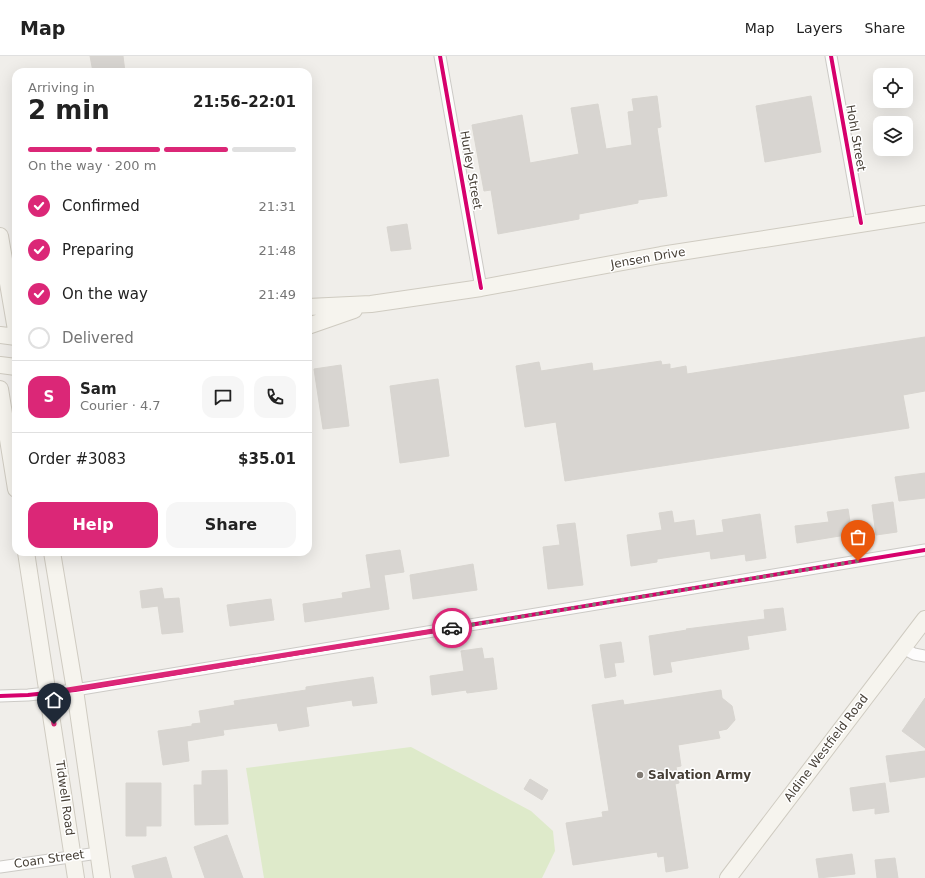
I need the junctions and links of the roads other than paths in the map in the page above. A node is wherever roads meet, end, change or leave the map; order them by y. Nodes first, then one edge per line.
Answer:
1 (440, 56) edge
2 (831, 56) edge
3 (925, 214) edge
4 (861, 223) junction
5 (0, 236) edge
6 (481, 288) junction
7 (371, 304) junction
8 (12, 306) edge
9 (312, 307) edge
10 (312, 325) edge
11 (0, 335) edge
12 (12, 336) edge
13 (0, 365) edge
14 (12, 366) edge
15 (0, 389) edge
16 (12, 464) edge
17 (925, 550) edge
18 (27, 556) edge
19 (53, 556) edge
20 (925, 618) edge
21 (903, 648) junction
22 (925, 656) edge
23 (75, 690) junction
24 (49, 693) junction
25 (0, 696) edge
26 (98, 853) junction
27 (73, 856) junction
28 (0, 867) edge
29 (76, 878) edge
30 (102, 878) edge
31 (728, 878) edge

1 - 6 street, Hurley Street
2 - 4 street, Hohl Street
3 - 4 main road, Jensen Drive
4 - 6 main road, Jensen Drive
5 - 8 main road
6 - 7 main road, Jensen Drive
7 - 9 main road, Jensen Drive
7 - 10 main road, Jensen Drive
11 - 12 main road
13 - 14 main road
15 - 16 main road
17 - 23 street
18 - 24 main road, Tidwell Road
19 - 23 main road, Tidwell Road
20 - 21 main road, Aldine Westfield Road
21 - 22 street
21 - 31 main road, Aldine Westfield Road
23 - 24 street
23 - 26 main road, Tidwell Road
24 - 25 street
24 - 27 main road, Tidwell Road
26 - 27 street, Coan Street
26 - 30 main road, Tidwell Road
27 - 28 street, Coan Street
27 - 29 main road, Tidwell Road

